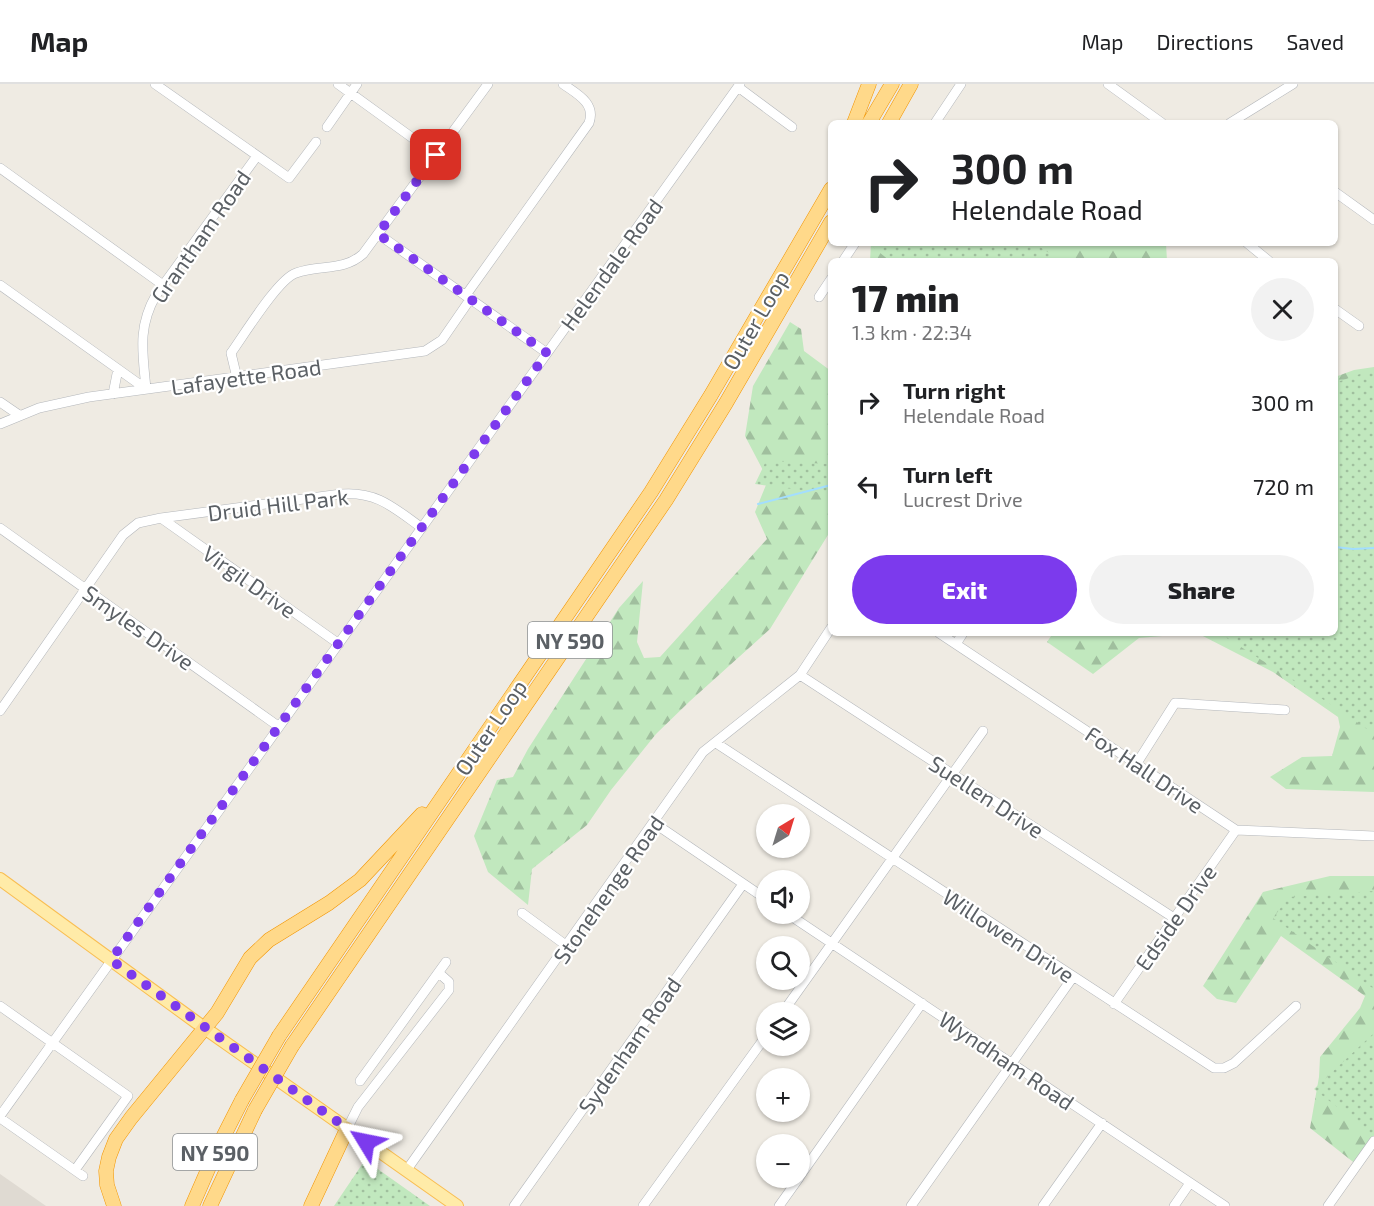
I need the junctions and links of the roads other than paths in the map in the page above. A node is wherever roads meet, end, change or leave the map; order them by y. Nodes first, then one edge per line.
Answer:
1 (155, 84) edge
2 (338, 84) edge
3 (357, 84) edge
4 (488, 84) edge
5 (868, 84) edge
6 (892, 84) edge
7 (912, 84) edge
8 (961, 84) edge
9 (1108, 84) edge
10 (1293, 84) edge
11 (566, 85) edge
12 (739, 86) edge
13 (350, 93) junction
14 (855, 120) edge
15 (871, 120) edge
16 (891, 120) edge
17 (937, 120) edge
18 (1158, 120) edge
19 (1237, 120) edge
20 (327, 127) dead end
21 (792, 127) dead end
22 (316, 142) dead end
23 (436, 155) junction
24 (257, 156) junction
25 (0, 168) edge
26 (828, 182) edge
27 (828, 194) edge
28 (1338, 194) edge
29 (1374, 220) edge
30 (828, 227) edge
31 (378, 234) junction
32 (1251, 246) edge
33 (1265, 258) edge
34 (784, 269) junction
35 (828, 284) edge
36 (0, 285) edge
37 (163, 285) junction
38 (469, 297) junction
39 (819, 297) dead end
40 (1338, 311) edge
41 (1359, 326) dead end
42 (547, 353) junction
43 (118, 369) junction
44 (237, 378) junction
45 (146, 389) junction
46 (113, 394) junction
47 (0, 402) edge
48 (19, 415) junction
49 (0, 424) edge
50 (162, 518) junction
51 (0, 528) edge
52 (422, 528) junction
53 (87, 589) junction
54 (828, 633) edge
55 (944, 636) edge
56 (961, 636) edge
57 (339, 644) junction
58 (956, 644) junction
59 (800, 675) junction
60 (1284, 710) dead end
61 (0, 711) edge
62 (278, 726) junction
63 (983, 731) dead end
64 (716, 743) junction
65 (1137, 763) junction
66 (459, 773) junction
67 (953, 774) junction
68 (654, 823) junction
69 (1236, 830) junction
70 (1374, 836) edge
71 (893, 858) junction
72 (0, 879) edge
73 (743, 884) junction
74 (756, 892) edge
75 (522, 913) dead end
76 (1174, 918) junction
77 (803, 924) edge
78 (833, 944) junction
79 (567, 946) junction
80 (111, 960) junction
81 (446, 962) dead end
82 (439, 974) junction
83 (1073, 977) junction
84 (790, 1002) edge
85 (922, 1003) junction
86 (1114, 1004) junction
87 (0, 1005) edge
88 (1296, 1006) dead end
89 (205, 1028) junction
90 (52, 1042) junction
91 (756, 1050) edge
92 (1012, 1064) junction
93 (374, 1086) junction
94 (255, 1110) junction
95 (0, 1117) edge
96 (1102, 1123) junction
97 (347, 1129) junction
98 (1374, 1141) edge
99 (810, 1161) edge
100 (406, 1171) junction
101 (1190, 1183) junction
102 (791, 1188) edge
103 (114, 1206) edge
104 (192, 1206) edge
105 (210, 1206) edge
106 (218, 1206) edge
107 (311, 1206) edge
108 (457, 1206) edge
109 (514, 1206) edge
110 (643, 1206) edge
111 (779, 1206) edge
112 (912, 1206) edge
113 (1043, 1206) edge
114 (1174, 1206) edge
115 (1226, 1206) edge
116 (1328, 1206) edge

1 - 24 street
2 - 13 street
3 - 13 street
4 - 23 street
5 - 14 highway
6 - 15 highway
7 - 16 highway
8 - 17 street
9 - 18 street
10 - 19 street
11 - 38 street, Lafayette Road
12 - 21 street
12 - 42 street, Helendale Road
13 - 20 street
13 - 23 street
22 - 24 street
23 - 31 street
24 - 37 street, Grantham Road
25 - 37 street
26 - 34 highway
27 - 34 highway, Outer Loop / NY 590
28 - 29 street
30 - 94 highway, Outer Loop / NY 590, bridge
31 - 38 street
31 - 44 street
32 - 33 street
34 - 66 highway, Outer Loop / NY 590
35 - 39 street
36 - 43 street
37 - 45 street, Grantham Road
38 - 42 street
38 - 44 street, Lafayette Road
40 - 41 street
42 - 52 street, Helendale Road
43 - 45 street
43 - 46 street
44 - 45 street, Lafayette Road
45 - 46 street, Lafayette Road
46 - 48 street, Lafayette Road
47 - 48 street
48 - 49 street, Lafayette Road
50 - 52 street, Druid Hill Park
50 - 53 street, Druid Hill Park
50 - 57 street, Virgil Drive
51 - 53 street, Smyles Drive
52 - 57 street, Helendale Road
53 - 61 street, Druid Hill Park
53 - 62 street, Smyles Drive
54 - 59 street, Stonehenge Road
55 - 58 street, Fox Hall Drive
56 - 58 street
57 - 62 street, Helendale Road
58 - 65 street, Fox Hall Drive
59 - 64 street, Stonehenge Road
59 - 67 street, Suellen Drive
60 - 65 street
62 - 80 street, Helendale Road
63 - 67 street
64 - 68 street, Stonehenge Road
64 - 71 street, Willowen Drive
65 - 69 street, Fox Hall Drive
66 - 89 highway
66 - 104 highway, Outer Loop / NY 590, bridge
67 - 71 street
67 - 76 street, Suellen Drive
68 - 73 street
68 - 79 street, Stonehenge Road
69 - 70 street
69 - 76 street, Edside Drive
71 - 78 street
71 - 83 street, Willowen Drive
72 - 80 main road
73 - 74 street
73 - 109 street, Sydenham Road
75 - 79 street
76 - 86 street, Edside Drive
77 - 78 street, Wyndham Road
78 - 84 street
78 - 85 street, Wyndham Road
79 - 100 street, Stonehenge Road
80 - 89 main road
80 - 90 street, Helendale Road
81 - 82 street
82 - 93 street
82 - 93 street
83 - 86 street, Willowen Drive
83 - 92 street
85 - 92 street, Wyndham Road
85 - 99 street
86 - 88 street, Willowen Drive
87 - 90 street
89 - 97 main road
89 - 103 highway
90 - 95 street, Helendale Road
90 - 95 street
91 - 110 street
92 - 96 street, Wyndham Road
92 - 112 street
93 - 97 street
94 - 105 highway, Outer Loop / NY 590
94 - 106 highway
96 - 101 street, Wyndham Road
96 - 113 street
97 - 100 main road
97 - 107 highway
98 - 116 street
100 - 108 main road
101 - 114 street
101 - 115 street, Wyndham Road
102 - 111 street

